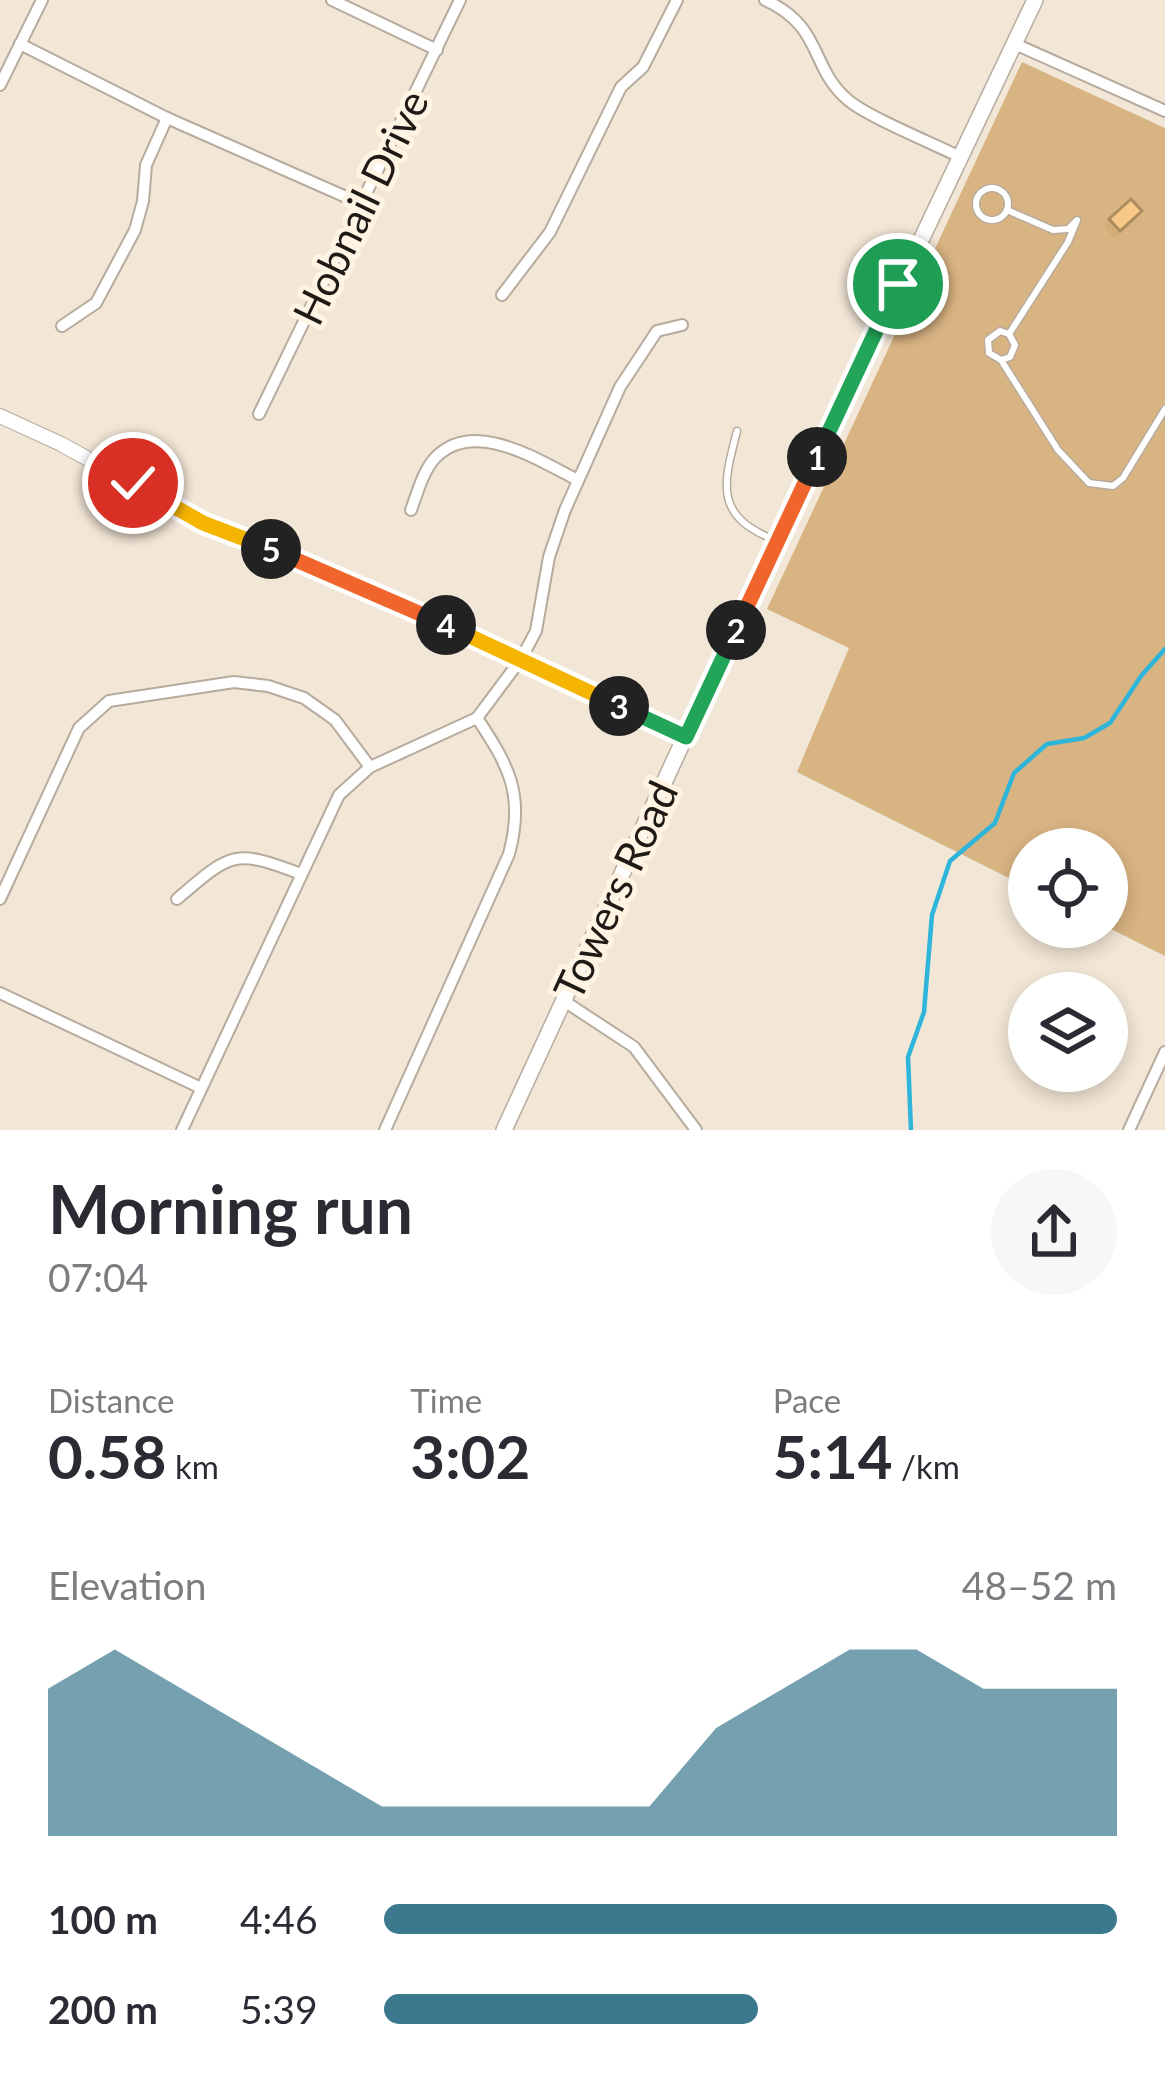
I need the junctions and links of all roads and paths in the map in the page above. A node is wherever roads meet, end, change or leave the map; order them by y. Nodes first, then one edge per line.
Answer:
1 (42, 0) edge
2 (332, 0) edge
3 (460, 0) edge
4 (677, 0) edge
5 (765, 0) edge
6 (1035, 0) edge
7 (20, 44) junction
8 (1015, 44) junction
9 (436, 50) junction
10 (0, 86) edge
11 (1165, 111) edge
12 (167, 118) junction
13 (958, 156) junction
14 (362, 204) junction
15 (1007, 210) junction
16 (502, 296) dead end
17 (682, 325) dead end
18 (62, 326) dead end
19 (1009, 334) junction
20 (1001, 360) junction
21 (1165, 410) edge
22 (259, 414) dead end
23 (0, 416) edge
24 (737, 431) dead end
25 (578, 480) junction
26 (410, 510) dead end
27 (778, 541) junction
28 (520, 659) junction
29 (477, 718) junction
30 (686, 737) junction
31 (370, 766) junction
32 (301, 874) junction
33 (0, 899) edge
34 (177, 899) dead end
35 (0, 993) edge
36 (564, 1001) junction
37 (1165, 1052) edge
38 (201, 1088) junction
39 (182, 1130) edge
40 (385, 1130) edge
41 (504, 1130) edge
42 (696, 1130) edge
43 (1129, 1130) edge

1 - 7 street
2 - 9 street
3 - 9 street, Hobnail Drive
4 - 16 street
5 - 13 street
6 - 8 main road, Towers Road
7 - 10 street
7 - 12 street
8 - 11 street
8 - 13 main road, Towers Road
9 - 14 street, Hobnail Drive
12 - 14 street
12 - 18 street
13 - 27 main road, Towers Road
14 - 22 street, Hobnail Drive
15 - 15 lane
15 - 19 lane
17 - 25 street
19 - 20 lane
19 - 20 lane
20 - 21 lane
23 - 28 street
24 - 27 lane
25 - 26 street
25 - 28 street
27 - 30 main road, Towers Road
28 - 29 street
28 - 30 street
29 - 31 street
29 - 40 street
30 - 36 main road, Towers Road
31 - 32 street
31 - 33 street
32 - 34 street
32 - 38 street
35 - 38 street
36 - 41 main road, Towers Road
36 - 42 street
37 - 43 street
38 - 39 street

